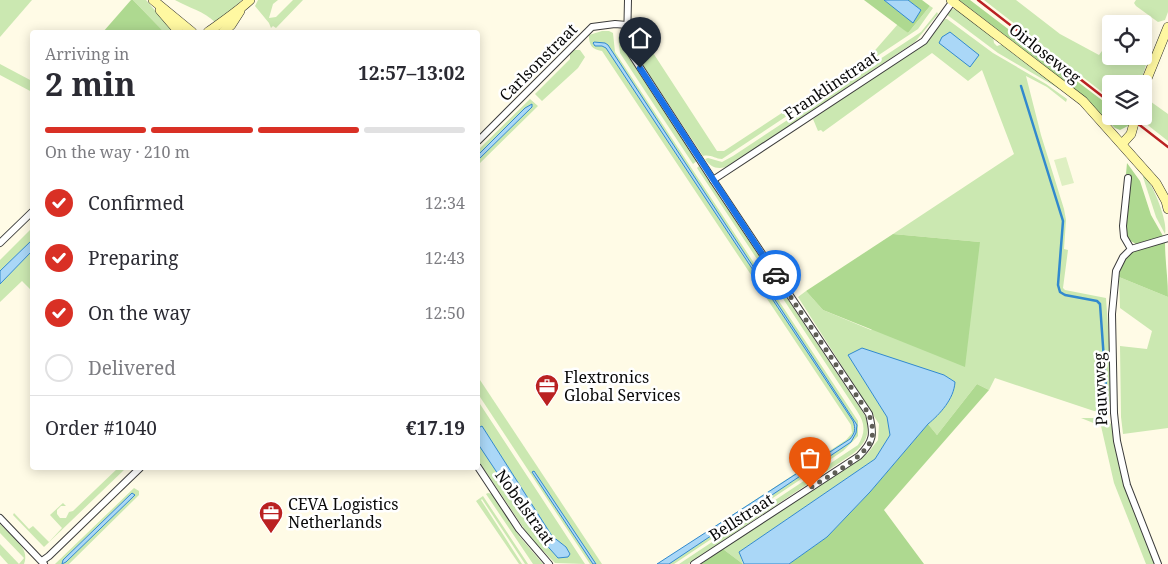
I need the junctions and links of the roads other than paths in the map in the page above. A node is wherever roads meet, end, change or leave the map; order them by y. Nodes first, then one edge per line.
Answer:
1 (153, 0) edge
2 (250, 0) edge
3 (628, 0) edge
4 (952, 1) edge
5 (241, 8) junction
6 (627, 25) junction
7 (1168, 28) edge
8 (177, 30) edge
9 (190, 30) edge
10 (211, 30) edge
11 (225, 30) edge
12 (1149, 75) edge
13 (1134, 125) edge
14 (480, 139) edge
15 (1122, 144) junction
16 (1128, 178) dead end
17 (713, 180) junction
18 (1168, 209) edge
19 (30, 214) edge
20 (1168, 238) edge
21 (0, 243) edge
22 (1131, 249) junction
23 (138, 470) edge
24 (480, 470) edge
25 (0, 518) edge
26 (43, 562) edge
27 (550, 564) edge
28 (694, 564) edge
29 (1158, 564) edge

1 - 8 street
1 - 9 street
2 - 5 street
3 - 6 street
4 - 15 street, Oirloseweg
4 - 17 street, Franklinstraat
5 - 10 street
5 - 11 street
6 - 14 street, Carlsonstraat
6 - 17 street
7 - 12 street
13 - 15 street
15 - 18 street, Oirloseweg
16 - 22 street
17 - 28 street, Bellstraat
19 - 21 street
20 - 22 street
22 - 29 street, Pauwweg
23 - 26 street
24 - 27 street, Nobelstraat
25 - 26 street

